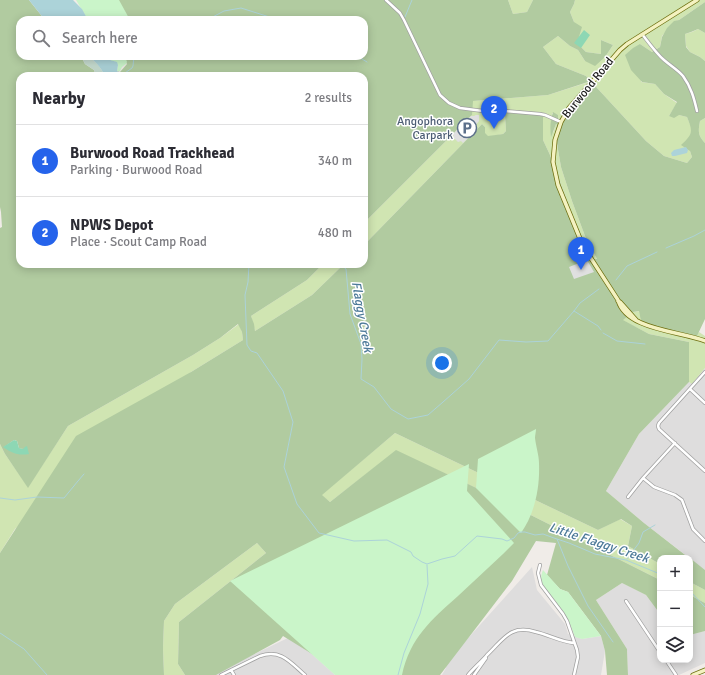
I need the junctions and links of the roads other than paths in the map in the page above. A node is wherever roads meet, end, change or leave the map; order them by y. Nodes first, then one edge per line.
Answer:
1 (386, 0) edge
2 (697, 0) edge
3 (642, 34) junction
4 (697, 111) dead end
5 (561, 122) junction
6 (705, 341) edge
7 (705, 372) edge
8 (690, 389) junction
9 (705, 403) edge
10 (675, 443) junction
11 (705, 471) edge
12 (644, 478) junction
13 (628, 497) dead end
14 (705, 541) edge
15 (540, 565) dead end
16 (626, 600) dead end
17 (574, 643) junction
18 (657, 647) edge
19 (487, 655) junction
20 (668, 663) edge
21 (231, 670) junction
22 (705, 670) edge
23 (221, 675) edge
24 (234, 675) edge
25 (305, 675) edge
26 (468, 675) edge
27 (474, 675) edge
28 (574, 675) edge
29 (676, 675) edge
30 (693, 675) edge

1 - 5 street
2 - 3 main road, Burwood Road
3 - 4 street
3 - 5 main road, Burwood Road
5 - 6 main road, Burwood Road
7 - 8 street
8 - 9 street
8 - 10 street
10 - 11 street
10 - 12 street
12 - 13 street
12 - 14 street
15 - 17 street
16 - 18 street
17 - 19 street
17 - 28 street
19 - 26 street
19 - 27 street
20 - 29 street
21 - 23 street
21 - 24 street
21 - 25 street
22 - 30 main road

